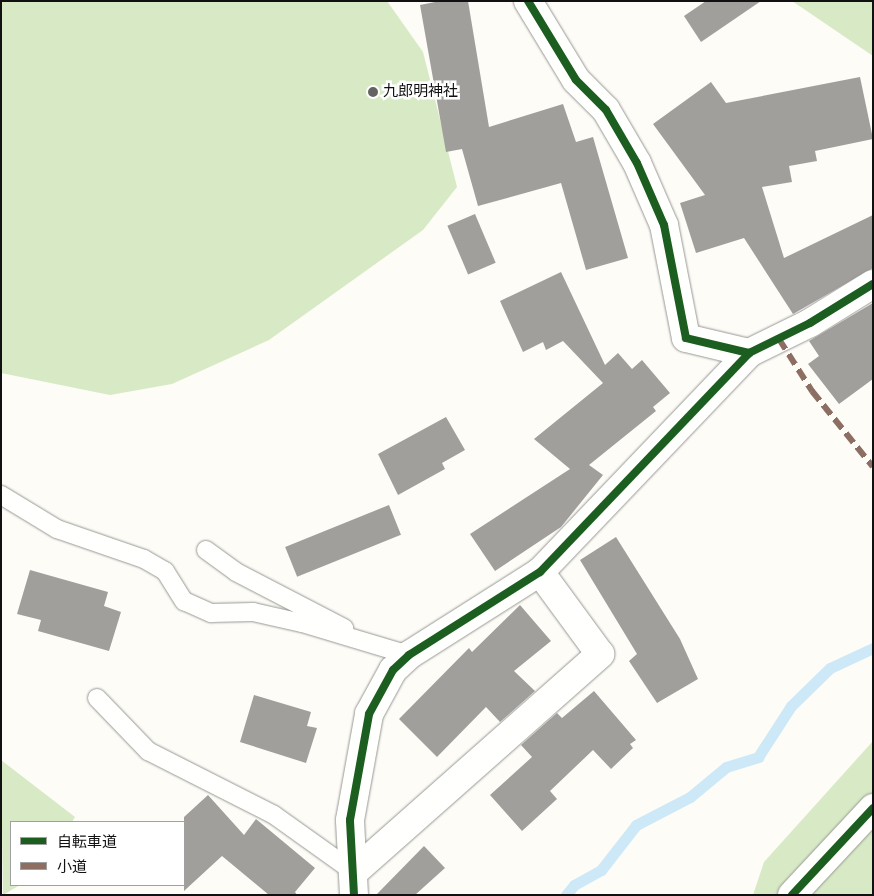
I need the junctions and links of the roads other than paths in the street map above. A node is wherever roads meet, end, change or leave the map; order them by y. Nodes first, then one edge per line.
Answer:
1 (528, 1) edge
2 (873, 284) edge
3 (749, 353) junction
4 (1, 495) edge
5 (206, 550) dead end
6 (540, 572) junction
7 (397, 652) junction
8 (97, 698) dead end
9 (873, 808) edge
10 (354, 883) edge
11 (792, 895) edge

1 - 3 street
2 - 3 street
3 - 6 street
4 - 7 lane
5 - 7 lane
6 - 7 street
6 - 10 street
7 - 10 street
8 - 10 lane
9 - 11 street

